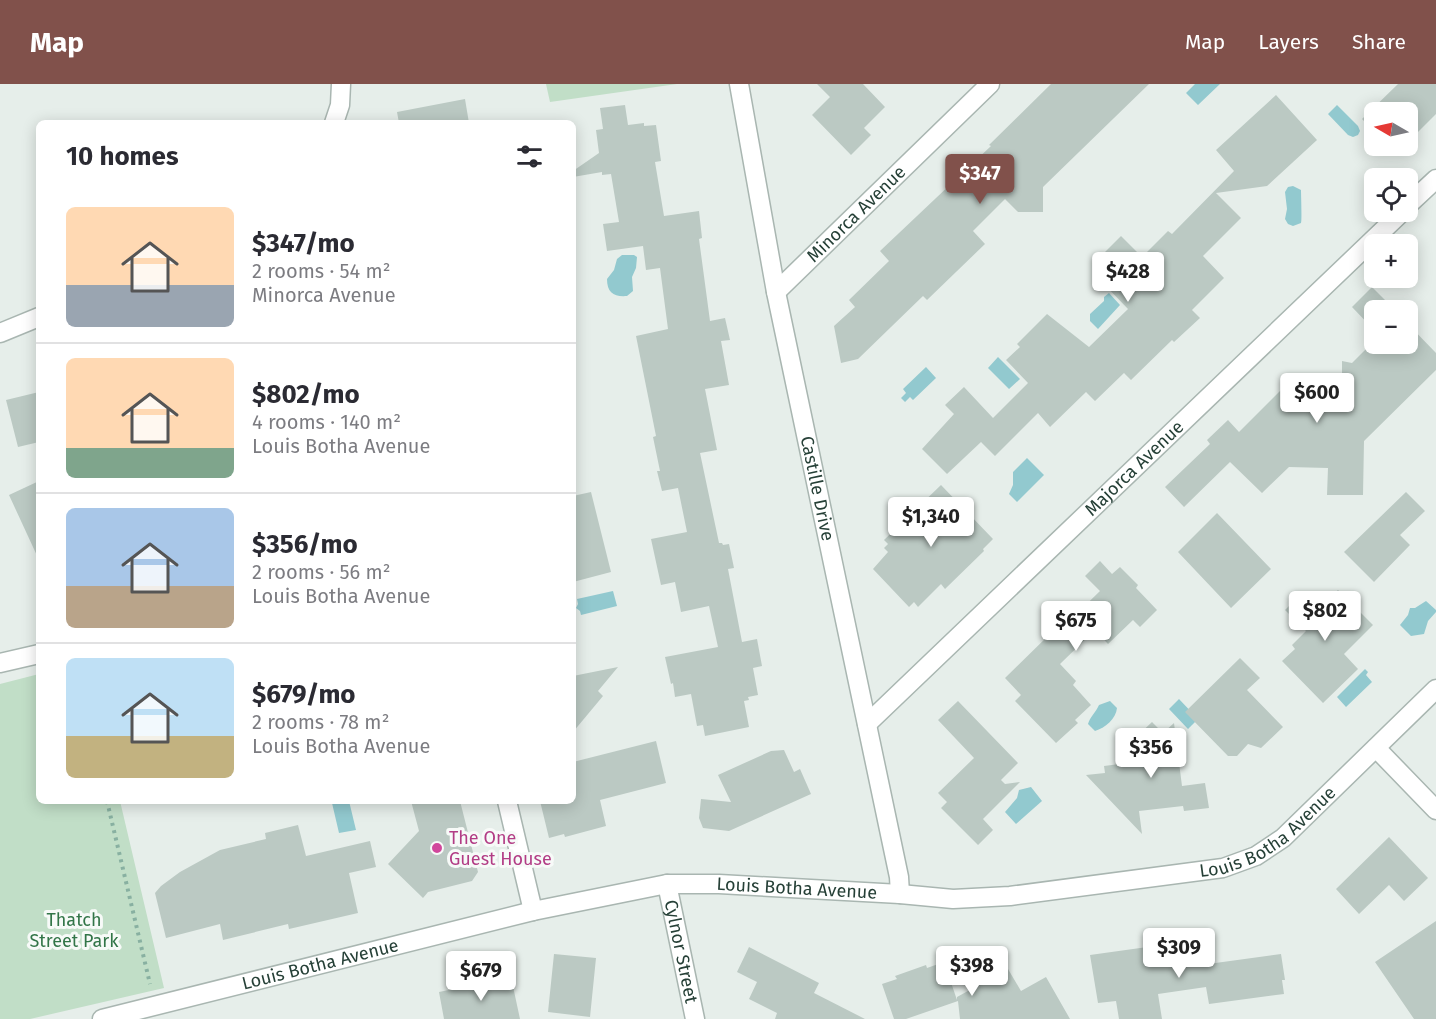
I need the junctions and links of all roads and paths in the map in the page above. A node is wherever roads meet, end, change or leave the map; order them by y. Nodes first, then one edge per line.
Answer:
1 (341, 84) edge
2 (739, 84) edge
3 (990, 84) edge
4 (335, 120) edge
5 (1436, 179) edge
6 (1418, 196) edge
7 (1392, 222) edge
8 (776, 292) junction
9 (36, 318) edge
10 (0, 333) edge
11 (36, 654) edge
12 (1, 658) edge
13 (1436, 689) edge
14 (867, 724) junction
15 (1376, 748) junction
16 (109, 804) edge
17 (508, 804) edge
18 (1436, 810) edge
19 (667, 884) junction
20 (900, 894) junction
21 (533, 911) junction
22 (155, 1006) junction
23 (102, 1019) edge
24 (695, 1019) edge

1 - 4 street
2 - 8 street, Castille Drive
3 - 8 street, Minorca Avenue
5 - 6 street
7 - 14 street, Majorca Avenue
8 - 14 street, Castille Drive
9 - 10 street
11 - 12 street
13 - 15 street, Louis Botha Avenue
14 - 20 street, Castille Drive
15 - 18 street
15 - 20 street, Louis Botha Avenue
16 - 22 path
17 - 21 street
19 - 20 street, Louis Botha Avenue
19 - 21 street, Louis Botha Avenue
19 - 24 street, Cylnor Street
21 - 22 street, Louis Botha Avenue
22 - 23 street, Louis Botha Avenue

